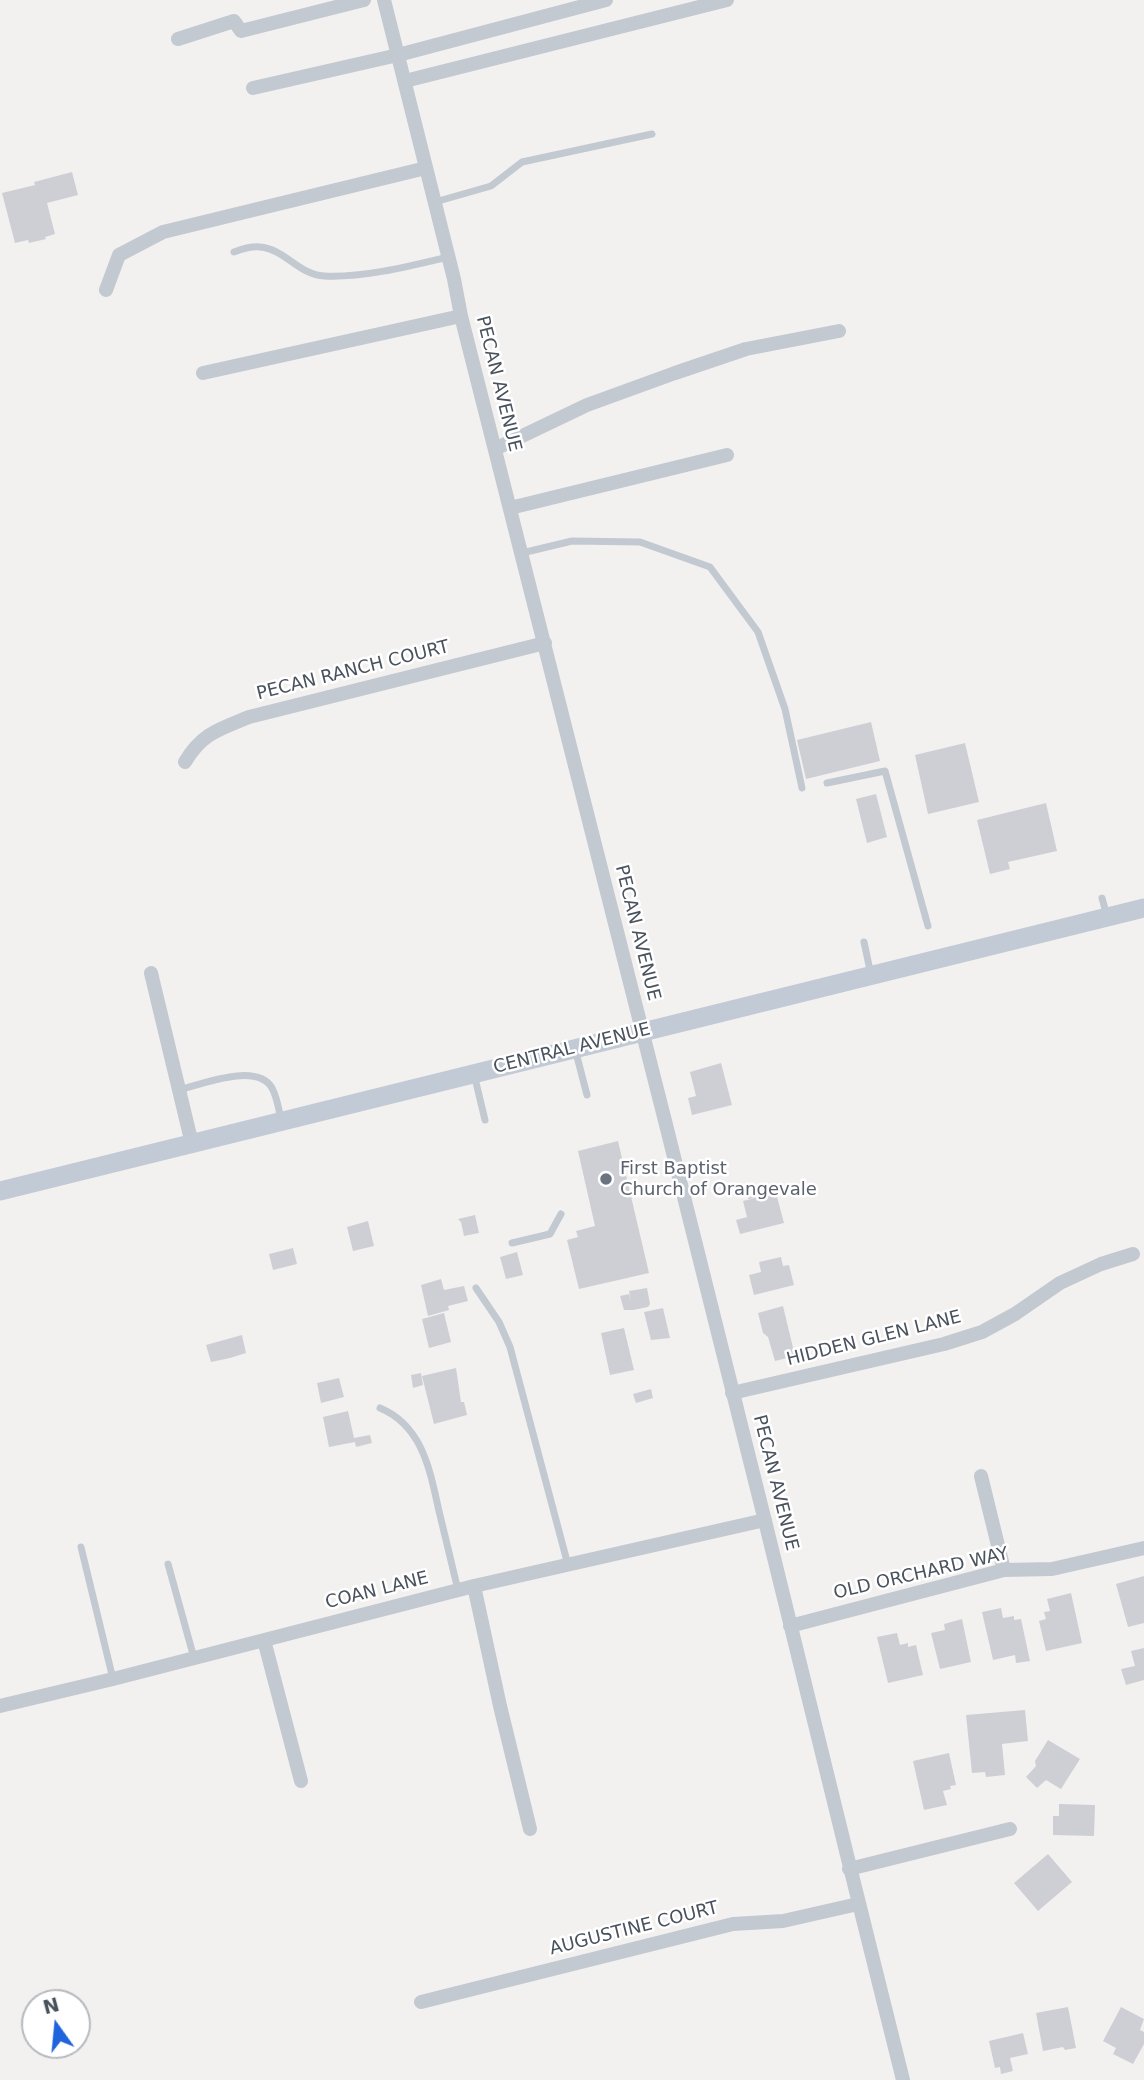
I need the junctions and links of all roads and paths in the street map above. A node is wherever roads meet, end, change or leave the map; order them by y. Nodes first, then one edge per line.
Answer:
1 (364, 0) edge
2 (384, 0) edge
3 (606, 0) edge
4 (727, 0) edge
5 (178, 39) dead end
6 (398, 55) junction
7 (405, 80) junction
8 (253, 88) dead end
9 (652, 134) dead end
10 (426, 167) junction
11 (435, 202) junction
12 (234, 252) dead end
13 (449, 257) junction
14 (106, 290) dead end
15 (461, 316) junction
16 (839, 331) dead end
17 (203, 373) dead end
18 (495, 449) junction
19 (727, 455) dead end
20 (510, 508) junction
21 (522, 553) junction
22 (545, 643) junction
23 (185, 762) dead end
24 (827, 783) dead end
25 (802, 788) dead end
26 (1144, 908) edge
27 (928, 926) dead end
28 (864, 942) dead end
29 (150, 973) dead end
30 (872, 976) junction
31 (642, 1032) junction
32 (575, 1048) junction
33 (474, 1073) junction
34 (179, 1090) junction
35 (587, 1096) dead end
36 (485, 1120) dead end
37 (282, 1121) junction
38 (192, 1144) junction
39 (0, 1191) edge
40 (561, 1214) dead end
41 (512, 1243) dead end
42 (1133, 1254) dead end
43 (476, 1288) dead end
44 (732, 1394) junction
45 (380, 1408) dead end
46 (981, 1476) dead end
47 (765, 1520) junction
48 (81, 1546) dead end
49 (1144, 1548) edge
50 (168, 1564) dead end
51 (568, 1565) junction
52 (1004, 1570) junction
53 (474, 1586) junction
54 (458, 1590) junction
55 (790, 1626) junction
56 (264, 1640) junction
57 (194, 1658) junction
58 (113, 1679) junction
59 (0, 1706) edge
60 (301, 1782) dead end
61 (530, 1829) dead end
62 (1010, 1829) dead end
63 (849, 1869) junction
64 (858, 1904) junction
65 (421, 2002) dead end
66 (903, 2080) edge

1 - 5 street
2 - 6 street, PECAN AVENUE
3 - 6 street
4 - 7 street
6 - 7 street, PECAN AVENUE
6 - 8 street
7 - 10 street, PECAN AVENUE
9 - 11 lane
10 - 11 street, PECAN AVENUE
10 - 14 street
11 - 13 street, PECAN AVENUE
12 - 13 lane
13 - 15 street, PECAN AVENUE
15 - 17 street
15 - 18 street, PECAN AVENUE
16 - 18 street
18 - 20 street, PECAN AVENUE
19 - 20 street
20 - 21 street, PECAN AVENUE
21 - 22 street, PECAN AVENUE
21 - 25 lane
22 - 23 street, PECAN RANCH COURT
22 - 31 street, PECAN AVENUE
24 - 27 lane
26 - 30 street, CENTRAL AVENUE
28 - 30 lane
29 - 34 street
30 - 31 street, CENTRAL AVENUE
31 - 32 street, CENTRAL AVENUE
31 - 44 street, PECAN AVENUE
32 - 33 street, CENTRAL AVENUE
32 - 35 lane
33 - 36 lane
33 - 37 street, CENTRAL AVENUE
34 - 37 lane
34 - 38 street
37 - 38 street, CENTRAL AVENUE
38 - 39 street, CENTRAL AVENUE
40 - 41 lane
42 - 44 street, HIDDEN GLEN LANE
43 - 51 lane
44 - 47 street, PECAN AVENUE
45 - 54 lane
46 - 52 street
47 - 51 street, COAN LANE
47 - 55 street, PECAN AVENUE
48 - 58 lane
49 - 52 street, OLD ORCHARD WAY
50 - 57 lane
51 - 53 street, COAN LANE
52 - 55 street, OLD ORCHARD WAY
53 - 54 street, COAN LANE
53 - 61 street
54 - 56 street, COAN LANE
55 - 63 street, PECAN AVENUE
56 - 57 street, COAN LANE
56 - 60 street
57 - 58 street, COAN LANE
58 - 59 street, COAN LANE
62 - 63 street
63 - 64 street, PECAN AVENUE
64 - 65 street, AUGUSTINE COURT
64 - 66 street, PECAN AVENUE

